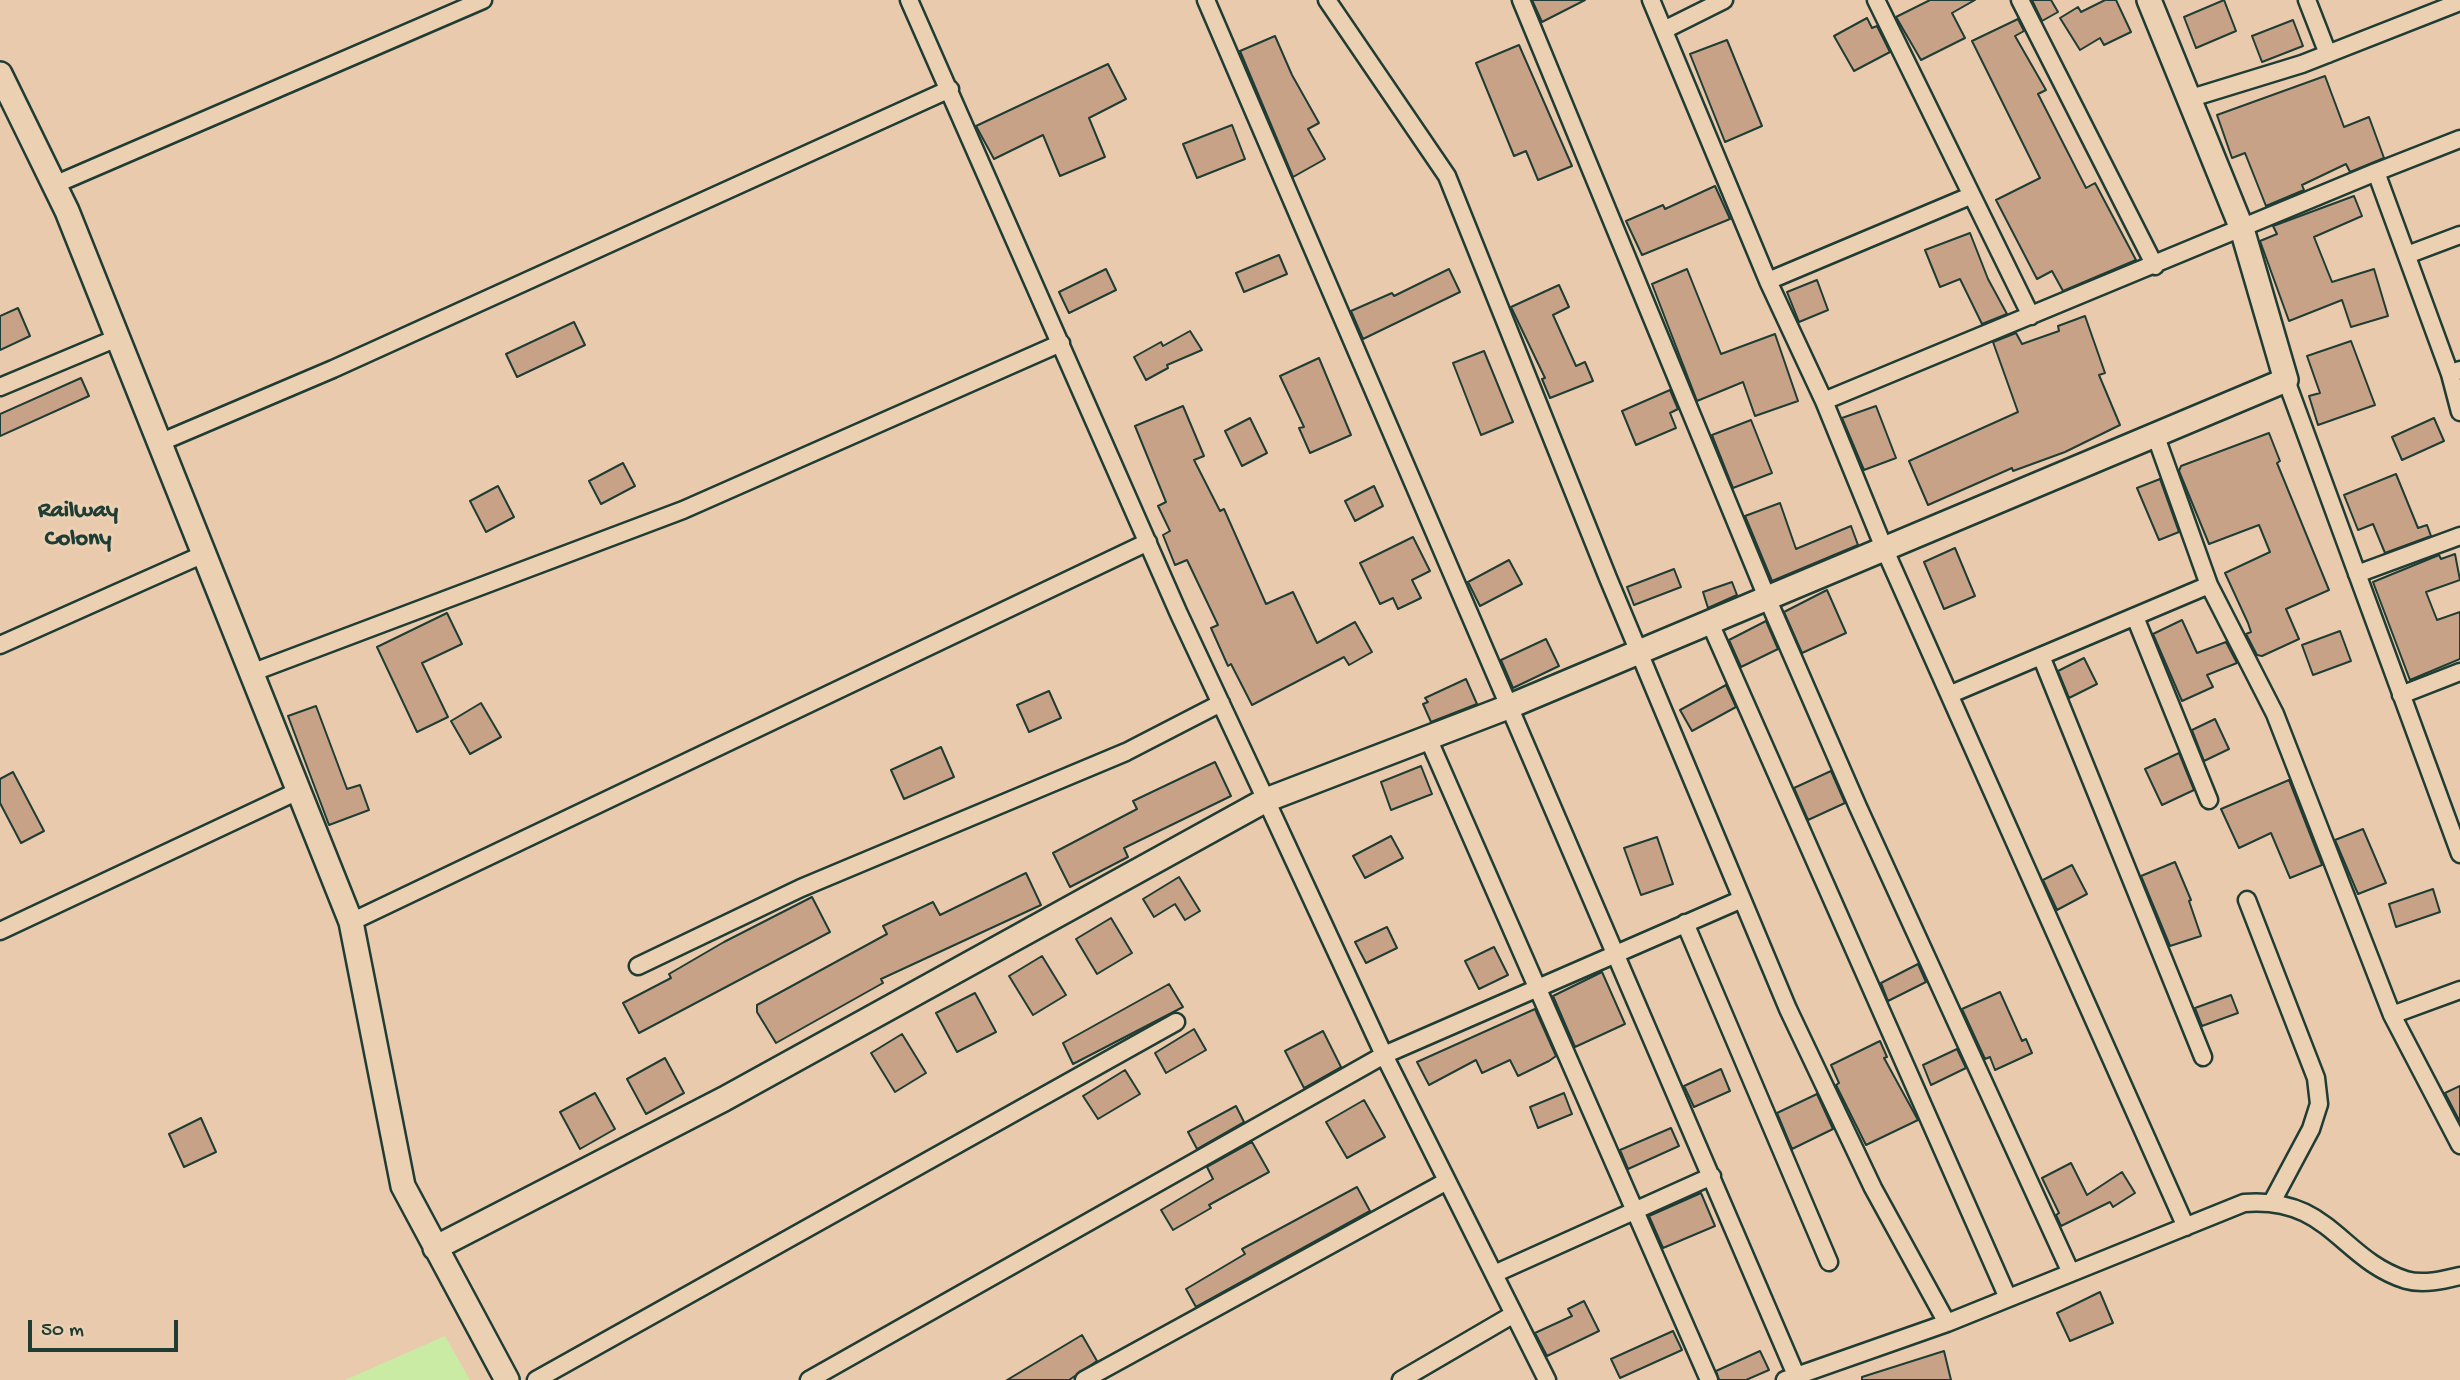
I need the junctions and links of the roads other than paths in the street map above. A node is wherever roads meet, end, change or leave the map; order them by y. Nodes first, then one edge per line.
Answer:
1 (483, 0) edge
2 (909, 0) edge
3 (1206, 0) edge
4 (1327, 0) edge
5 (1521, 0) edge
6 (1651, 0) edge
7 (1724, 0) edge
8 (1876, 0) edge
9 (2020, 0) edge
10 (2148, 0) edge
11 (2307, 0) edge
12 (2460, 2) edge
13 (1664, 30) junction
14 (2328, 54) junction
15 (0, 74) edge
16 (950, 89) junction
17 (2188, 99) junction
18 (2460, 139) edge
19 (2376, 172) junction
20 (54, 185) junction
21 (1970, 196) junction
22 (2242, 229) junction
23 (2460, 235) edge
24 (2407, 255) junction
25 (2155, 266) junction
26 (1768, 281) junction
27 (2031, 316) junction
28 (117, 338) junction
29 (1061, 343) junction
30 (2455, 372) edge
31 (2286, 380) junction
32 (0, 387) edge
33 (1824, 401) junction
34 (2460, 412) edge
35 (2155, 434) junction
36 (159, 443) junction
37 (2460, 536) edge
38 (1148, 541) junction
39 (1884, 548) junction
40 (204, 554) junction
41 (2357, 574) junction
42 (2209, 585) junction
43 (1768, 600) junction
44 (2135, 617) junction
45 (1710, 623) junction
46 (0, 645) edge
47 (1638, 652) junction
48 (2040, 656) junction
49 (2460, 672) edge
50 (251, 673) junction
51 (1951, 694) junction
52 (2401, 695) junction
53 (1220, 703) junction
54 (1508, 707) junction
55 (1429, 738) junction
56 (298, 792) junction
57 (1266, 800) junction
58 (2209, 800) dead end
59 (2460, 854) edge
60 (1740, 900) junction
61 (2247, 900) dead end
62 (351, 922) junction
63 (1685, 923) junction
64 (0, 931) edge
65 (1615, 953) junction
66 (639, 966) dead end
67 (2460, 990) edge
68 (1537, 991) junction
69 (2392, 1015) junction
70 (1176, 1023) dead end
71 (1384, 1055) junction
72 (2203, 1057) dead end
73 (2460, 1145) edge
74 (1712, 1176) junction
75 (1447, 1181) junction
76 (2272, 1202) junction
77 (1635, 1209) junction
78 (2186, 1227) junction
79 (435, 1248) junction
80 (1829, 1262) dead end
81 (2071, 1273) junction
82 (1494, 1274) junction
83 (2460, 1276) edge
84 (2008, 1298) junction
85 (1514, 1314) junction
86 (1947, 1323) junction
87 (1791, 1378) edge
88 (507, 1380) edge
89 (536, 1380) edge
90 (809, 1380) edge
91 (1084, 1380) edge
92 (1401, 1380) edge
93 (1547, 1380) edge
94 (1709, 1380) edge

1 - 20 street
2 - 16 street
3 - 54 street
4 - 47 street
5 - 43 street
6 - 13 street
7 - 13 street
8 - 21 street
9 - 25 street
10 - 17 street
11 - 14 street
12 - 14 street
13 - 26 street
14 - 17 street
15 - 20 street
16 - 29 street
16 - 36 street
17 - 22 street
18 - 19 street
19 - 22 street
19 - 24 street
20 - 28 street
21 - 26 street
21 - 27 street
22 - 25 street
22 - 31 street
23 - 24 street
24 - 30 street
25 - 27 street
26 - 33 street
27 - 33 street
28 - 32 street
28 - 36 street
29 - 38 street
29 - 50 street
30 - 34 street
31 - 35 street
31 - 41 street
33 - 39 street
35 - 39 street
35 - 42 street
36 - 40 street
37 - 41 street
38 - 53 street
38 - 62 street
39 - 43 street
39 - 51 street
40 - 46 street
40 - 50 street
41 - 52 street
42 - 44 street
42 - 69 street
43 - 45 street
43 - 81 street
44 - 48 street
44 - 58 street
45 - 47 street
45 - 84 street
47 - 54 street
47 - 60 street
48 - 51 street
48 - 72 street
49 - 52 street
50 - 56 street
51 - 78 street
52 - 59 street
53 - 57 street
53 - 66 street
54 - 55 street
54 - 65 street
55 - 57 street
55 - 68 street
56 - 62 street
56 - 64 street
57 - 71 street
57 - 79 street
60 - 63 street
60 - 86 street
61 - 76 street
62 - 79 street
63 - 65 street
63 - 80 street
65 - 68 street
65 - 74 street
67 - 69 street
68 - 71 street
68 - 77 street
69 - 73 street
70 - 89 street
71 - 75 street
71 - 90 street
74 - 77 street
74 - 87 street
75 - 82 street
75 - 91 street
76 - 78 street
76 - 83 street
77 - 82 street
77 - 94 street
78 - 81 street
79 - 88 street
81 - 84 street
82 - 85 street
84 - 86 street
85 - 92 street
85 - 93 street
86 - 87 street

